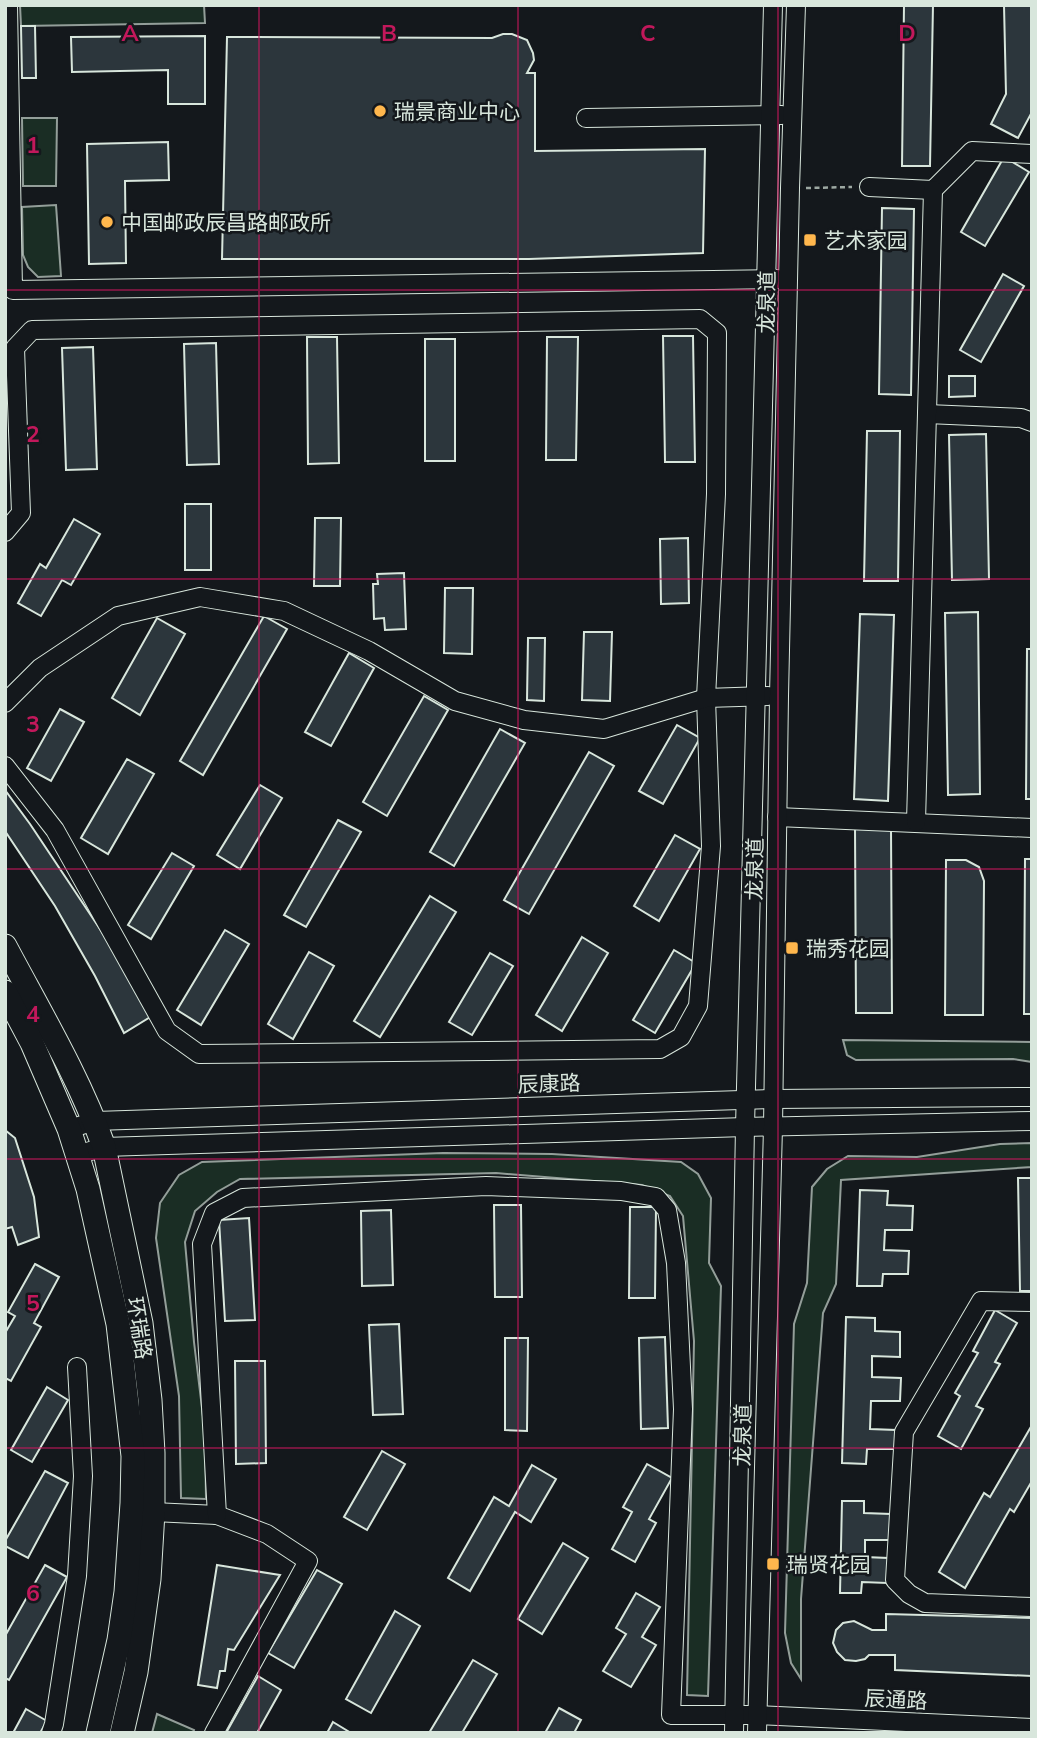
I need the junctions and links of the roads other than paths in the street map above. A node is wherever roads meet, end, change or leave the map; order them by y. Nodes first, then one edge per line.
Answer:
1 (8, 5) edge
2 (773, 5) edge
3 (796, 5) edge
4 (770, 115) junction
5 (793, 115) junction
6 (586, 118) dead end
7 (1032, 154) edge
8 (869, 187) road end
9 (933, 190) junction
10 (789, 278) junction
11 (766, 279) junction
12 (927, 414) junction
13 (1032, 422) edge
14 (5, 532) edge
15 (779, 696) junction
16 (756, 697) junction
17 (706, 698) junction
18 (5, 703) edge
19 (5, 766) edge
20 (778, 817) junction
21 (916, 822) junction
22 (1032, 828) edge
23 (5, 946) edge
24 (5, 992) edge
25 (1032, 1097) edge
26 (773, 1098) junction
27 (746, 1099) junction
28 (94, 1121) junction
29 (1032, 1121) edge
30 (745, 1127) junction
31 (773, 1127) junction
32 (69, 1129) junction
33 (104, 1147) junction
34 (77, 1155) junction
35 (1032, 1302) edge
36 (77, 1367) dead end
37 (153, 1512) junction
38 (217, 1515) junction
39 (1032, 1607) edge
40 (671, 1724) edge
41 (734, 1724) edge
42 (758, 1724) edge
43 (1032, 1728) edge
44 (51, 1733) edge
45 (99, 1733) edge
46 (122, 1733) edge
47 (214, 1733) edge

1 - 11 street
2 - 4 street, 龙泉道
3 - 5 street, 龙泉道
4 - 5 street
4 - 6 street
4 - 11 street, 龙泉道
5 - 10 street, 龙泉道
7 - 9 street
8 - 9 street
9 - 12 street
10 - 11 street
10 - 15 street, 龙泉道
11 - 16 street, 龙泉道
12 - 13 street
12 - 21 street
14 - 17 street
15 - 16 street
15 - 20 street, 龙泉道
16 - 17 street
16 - 27 street, 龙泉道
17 - 18 street
17 - 19 street
20 - 21 street
20 - 26 street, 龙泉道
21 - 22 street
23 - 28 main road, 环瑞路
24 - 32 main road, 环瑞路
25 - 26 street, 辰康路
26 - 27 street, 辰康路
26 - 31 street, 龙泉道
27 - 28 street, 辰康路
27 - 30 street, 龙泉道
28 - 32 street, 辰康路
28 - 33 main road, 环瑞路
29 - 31 street
30 - 31 street
30 - 33 street
30 - 41 street, 龙泉道
31 - 42 street, 龙泉道
32 - 34 main road, 环瑞路
33 - 34 street
33 - 37 main road, 环瑞路
34 - 45 main road, 环瑞路
35 - 39 street
36 - 44 street
37 - 38 street
37 - 46 main road, 环瑞路
38 - 40 street
38 - 47 street
40 - 41 street, 辰通路
41 - 42 street, 辰通路
42 - 43 street, 辰通路

